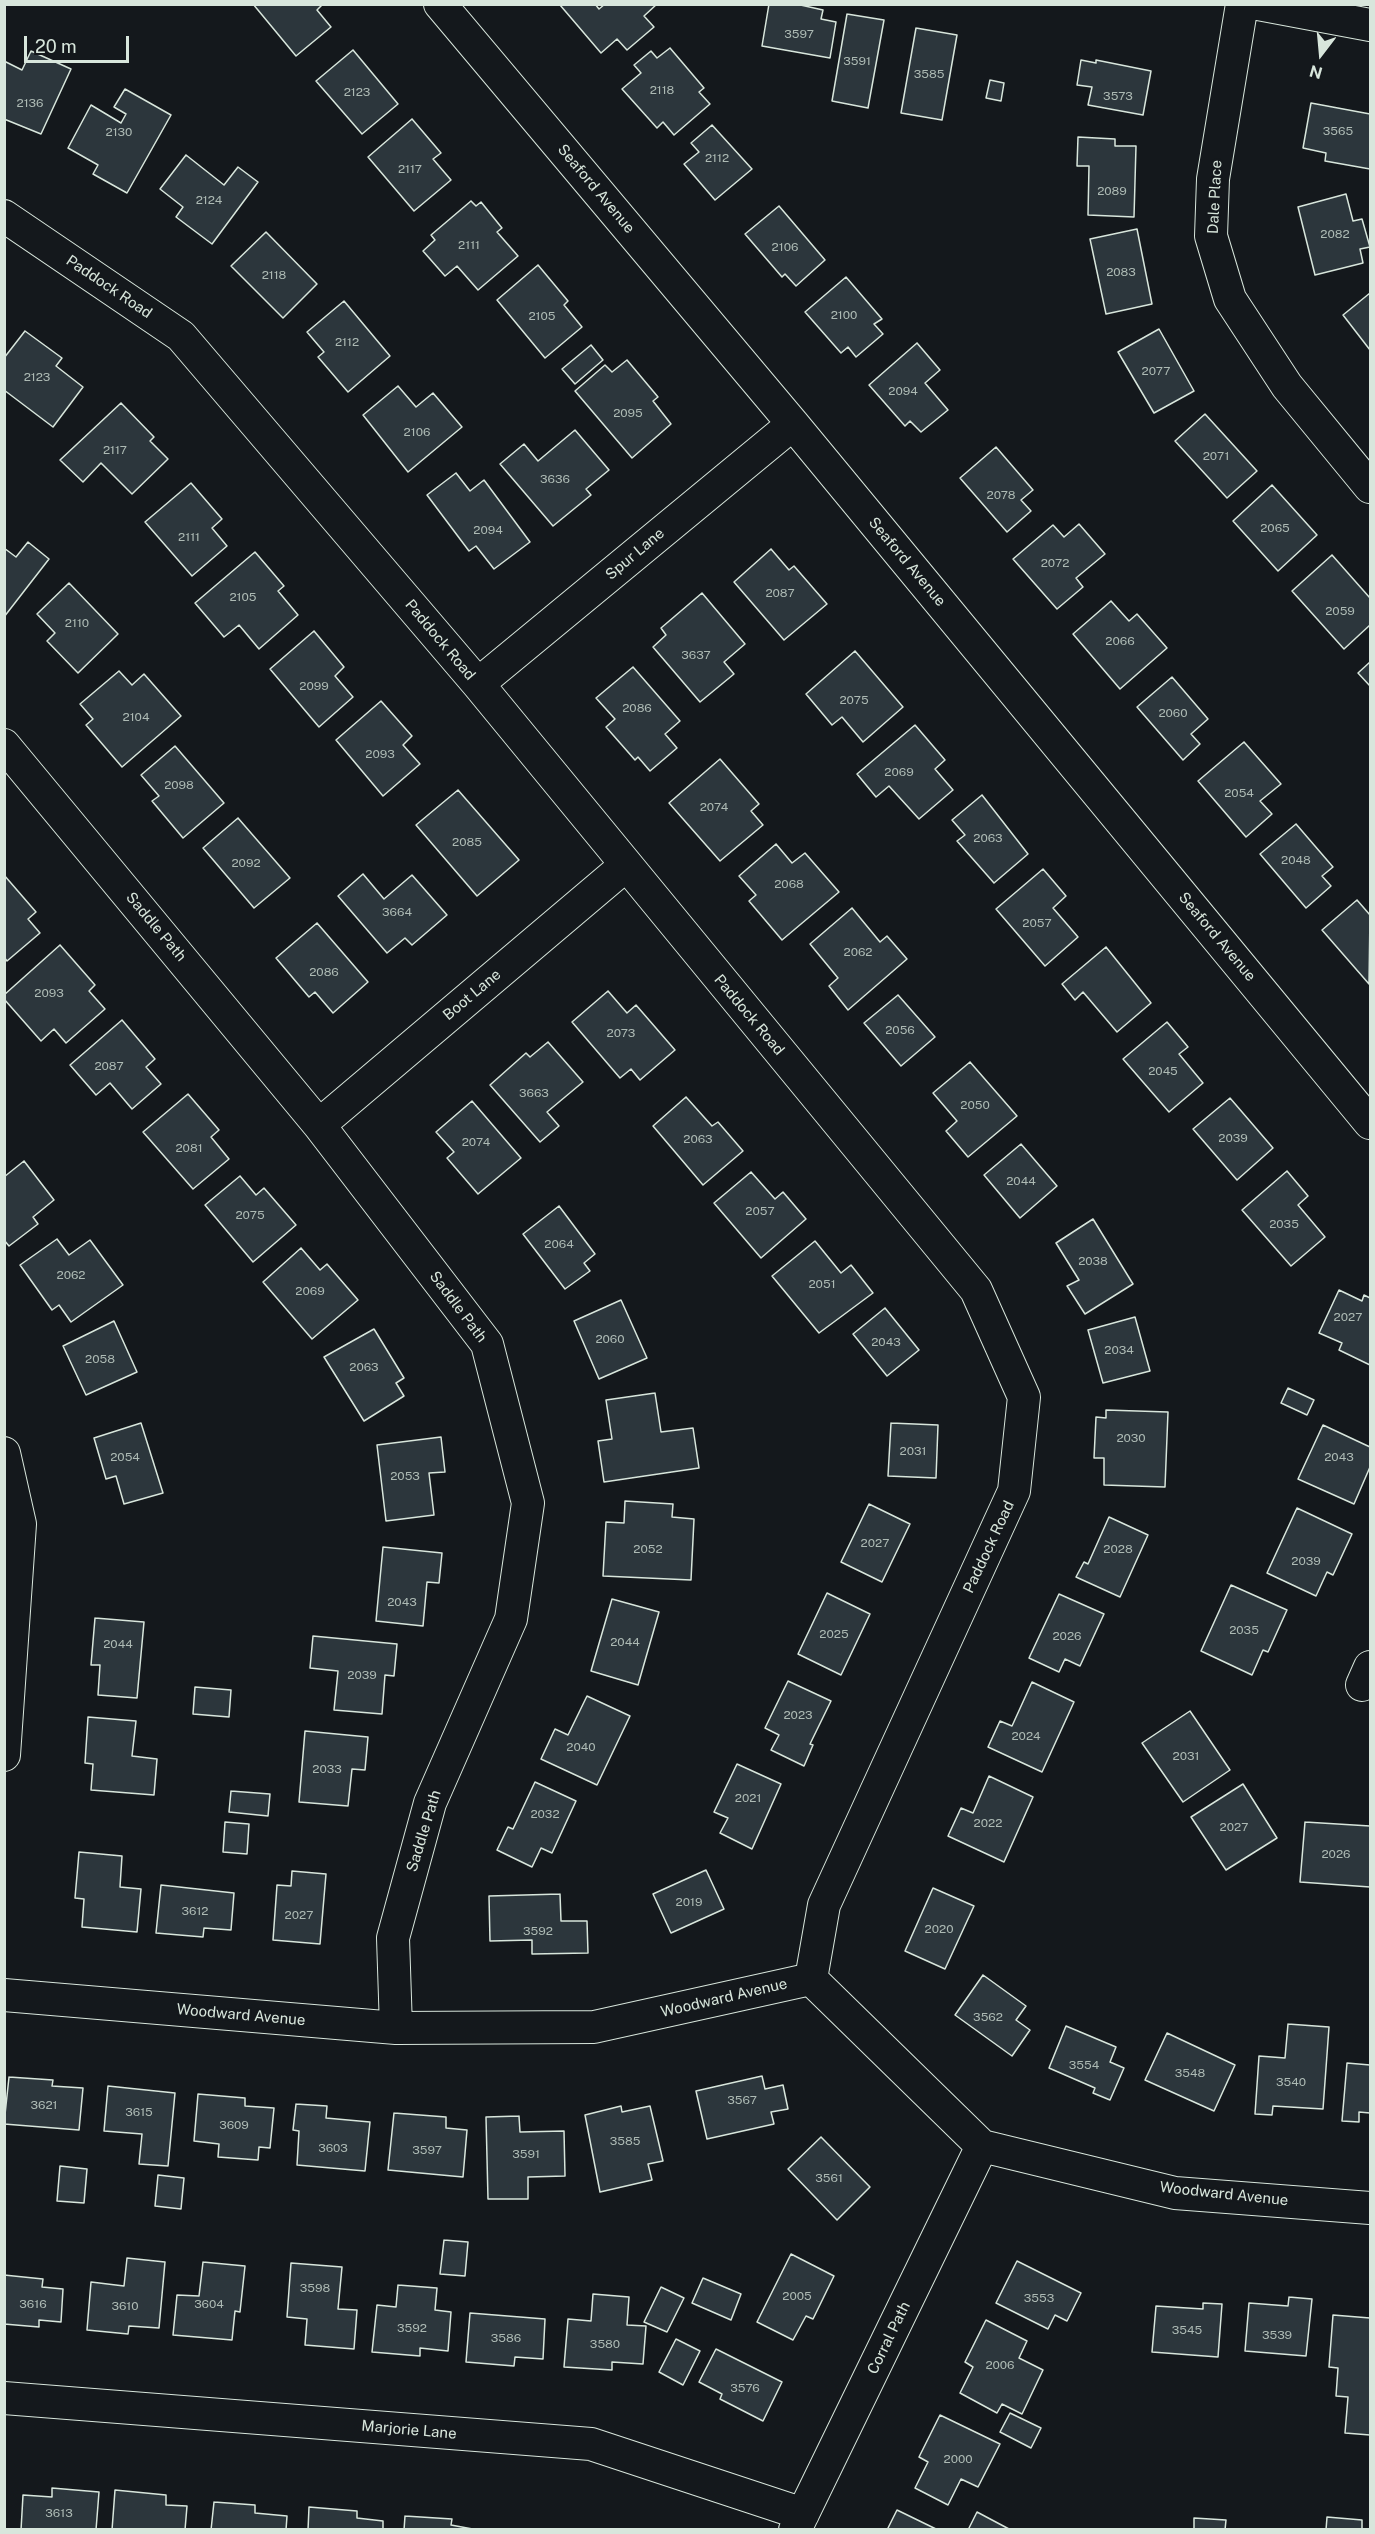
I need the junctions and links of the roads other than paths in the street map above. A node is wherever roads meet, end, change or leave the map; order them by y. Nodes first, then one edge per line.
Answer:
1 (440, 4) edge
2 (1242, 4) edge
3 (1258, 4) edge
4 (1371, 25) edge
5 (4, 216) edge
6 (793, 424) junction
7 (1371, 487) edge
8 (478, 684) junction
9 (4, 745) edge
10 (625, 866) junction
11 (1371, 1123) edge
12 (319, 1125) junction
13 (4, 1453) edge
14 (4, 1755) edge
15 (811, 1978) junction
16 (4, 1995) edge
17 (396, 2028) junction
18 (982, 2146) junction
19 (1371, 2208) edge
20 (4, 2398) edge
21 (799, 2522) edge

1 - 6 street, Seaford Avenue
2 - 7 street, Dale Place
3 - 4 street
5 - 8 street, Paddock Road
6 - 8 street, Spur Lane
6 - 11 street, Seaford Avenue
8 - 10 street, Paddock Road
9 - 12 street, Saddle Path
10 - 12 street, Boot Lane
10 - 15 street, Paddock Road
12 - 17 street, Saddle Path
13 - 14 street
15 - 17 street, Woodward Avenue
15 - 18 street
16 - 17 street, Woodward Avenue
18 - 19 street, Woodward Avenue
18 - 21 street, Corral Path
20 - 21 street, Marjorie Lane

